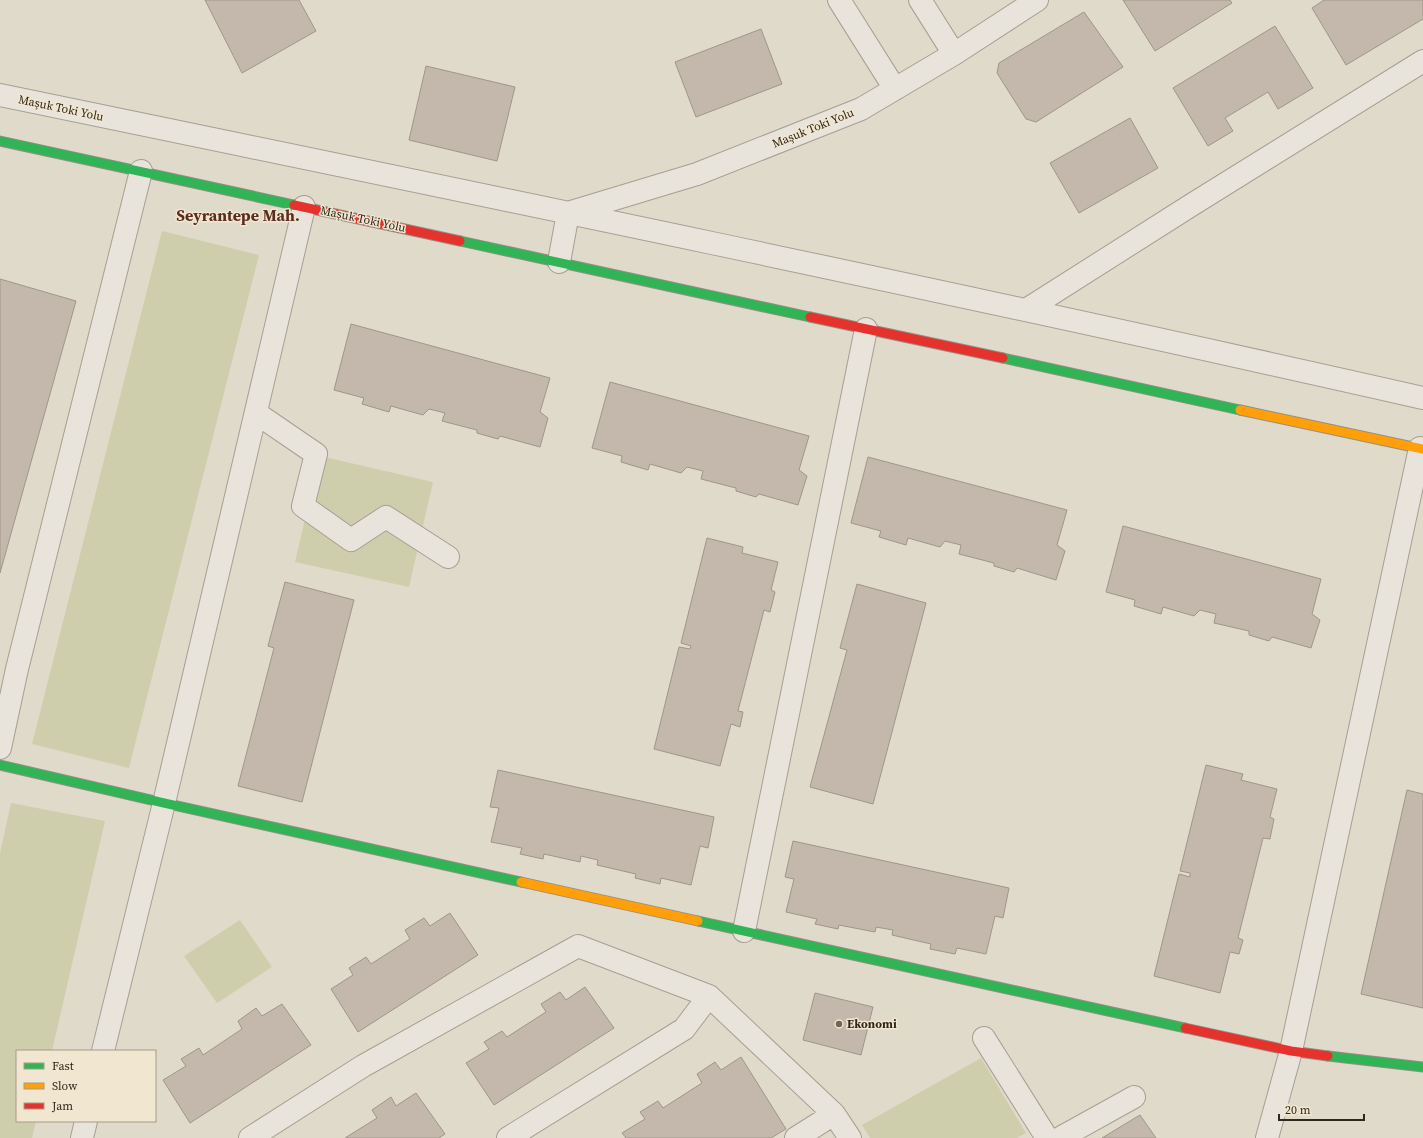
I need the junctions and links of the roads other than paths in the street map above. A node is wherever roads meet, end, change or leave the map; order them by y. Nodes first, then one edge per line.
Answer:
1 (839, 0) edge
2 (920, 0) edge
3 (1037, 0) edge
4 (954, 54) junction
5 (1423, 61) edge
6 (895, 89) junction
7 (0, 95) edge
8 (0, 141) edge
9 (142, 171) junction
10 (304, 207) junction
11 (568, 213) junction
12 (559, 262) junction
13 (1026, 310) junction
14 (866, 329) junction
15 (1423, 398) edge
16 (256, 413) junction
17 (1421, 448) edge
18 (448, 557) dead end
19 (8, 667) edge
20 (0, 748) edge
21 (0, 765) edge
22 (164, 803) junction
23 (744, 931) junction
24 (709, 996) junction
25 (984, 1038) dead end
26 (103, 1050) edge
27 (1291, 1051) junction
28 (1423, 1067) edge
29 (1134, 1096) dead end
30 (834, 1114) junction
31 (86, 1122) edge
32 (82, 1138) edge
33 (250, 1138) edge
34 (508, 1138) edge
35 (796, 1138) edge
36 (850, 1138) edge
37 (1047, 1138) edge
38 (1060, 1138) edge
39 (1267, 1138) edge

1 - 6 street
2 - 4 street
3 - 4 street, Maşuk Toki Yolu
4 - 6 street, Maşuk Toki Yolu
5 - 13 street
6 - 11 street, Maşuk Toki Yolu
7 - 11 street, Maşuk Toki Yolu
8 - 9 street, Maşuk Toki Yolu
9 - 10 street, Maşuk Toki Yolu
9 - 19 street
10 - 12 street, Maşuk Toki Yolu
10 - 16 street
11 - 12 street
11 - 13 street
12 - 14 street, Maşuk Toki Yolu
13 - 15 street
14 - 17 street, Maşuk Toki Yolu
14 - 23 street
16 - 18 street
16 - 22 street
17 - 27 street
19 - 20 street
21 - 22 street
22 - 23 street
22 - 26 street
23 - 27 street
24 - 30 street
24 - 33 street
24 - 34 street
25 - 37 street
27 - 28 street
27 - 39 street
29 - 38 street
30 - 35 street
30 - 36 street
31 - 32 street

